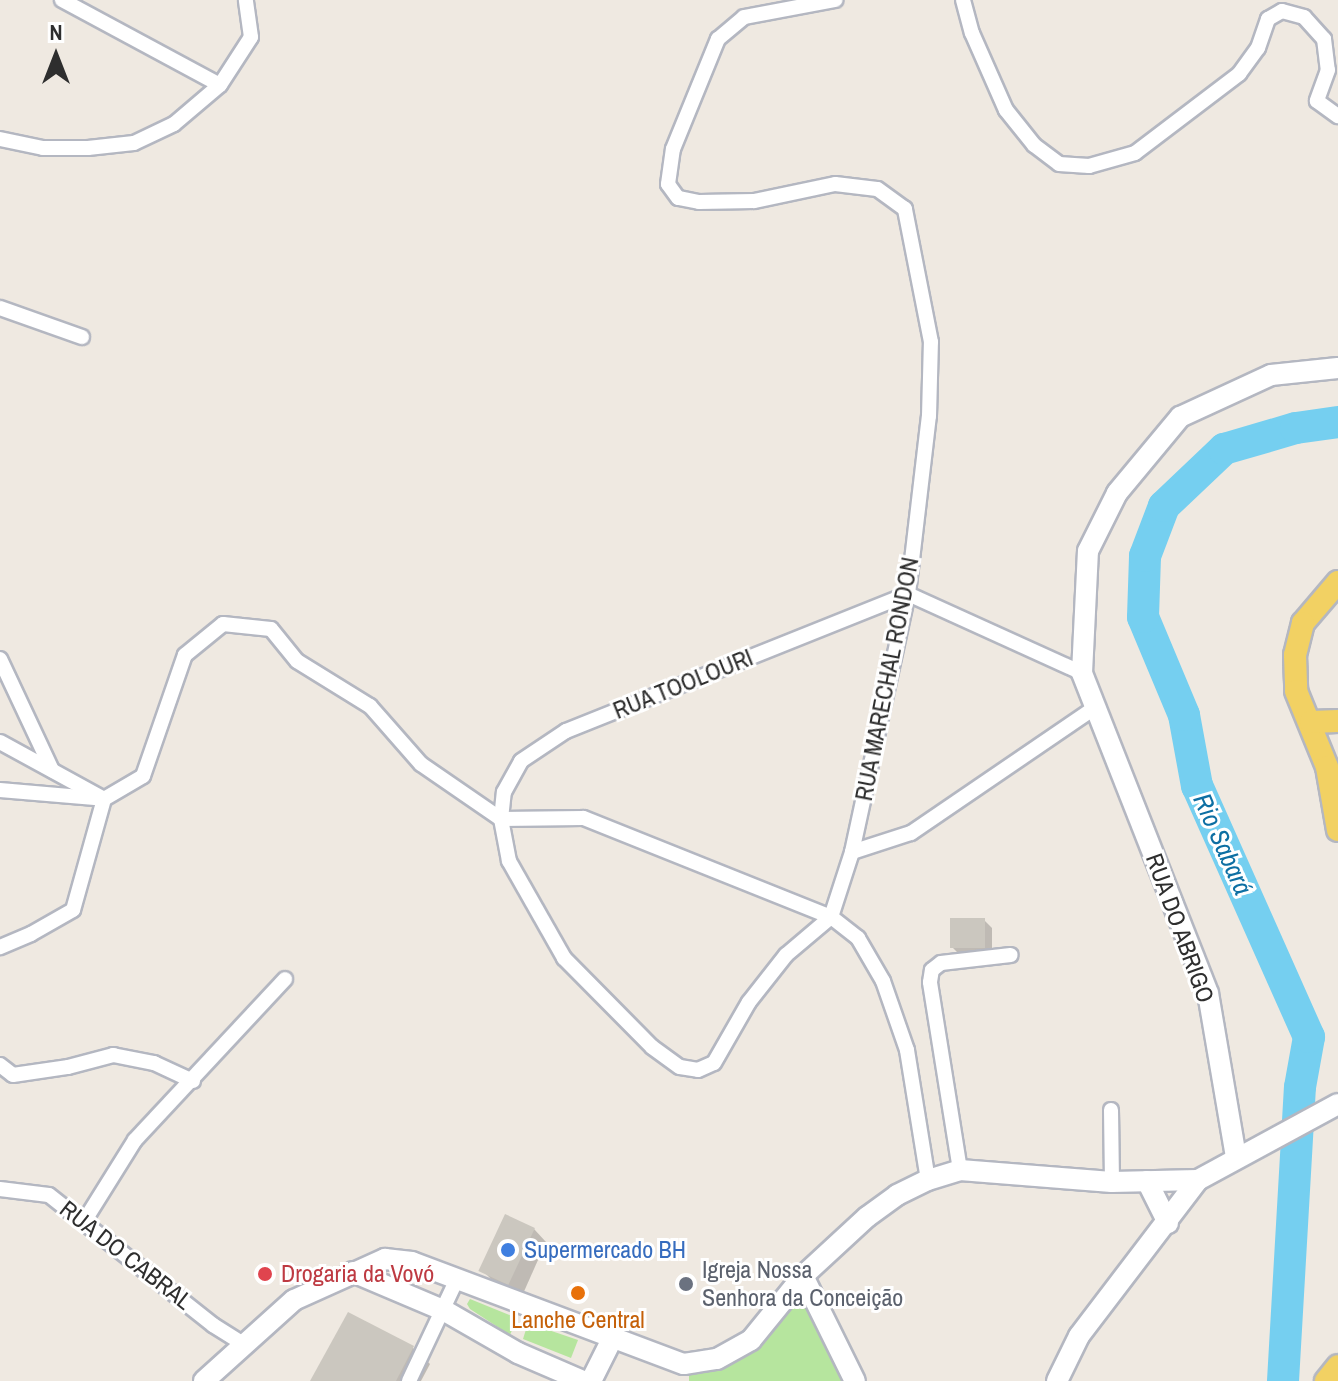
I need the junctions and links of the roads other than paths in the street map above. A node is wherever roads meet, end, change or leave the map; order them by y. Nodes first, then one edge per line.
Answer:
1 (62, 0) edge
2 (246, 0) edge
3 (835, 0) edge
4 (963, 0) edge
5 (220, 85) junction
6 (1338, 116) edge
7 (0, 139) edge
8 (0, 308) edge
9 (82, 337) dead end
10 (1338, 368) edge
11 (1338, 582) edge
12 (908, 594) junction
13 (0, 659) edge
14 (1082, 673) junction
15 (1094, 708) junction
16 (1338, 721) edge
17 (1311, 722) junction
18 (0, 742) edge
19 (52, 770) junction
20 (0, 790) edge
21 (104, 799) junction
22 (501, 819) junction
23 (1338, 830) edge
24 (852, 852) junction
25 (831, 917) junction
26 (0, 947) edge
27 (1011, 955) dead end
28 (285, 979) dead end
29 (0, 1065) edge
30 (193, 1081) junction
31 (1332, 1107) edge
32 (1111, 1110) dead end
33 (1236, 1157) junction
34 (960, 1170) junction
35 (928, 1180) junction
36 (1198, 1180) junction
37 (1147, 1181) junction
38 (1112, 1182) junction
39 (0, 1189) edge
40 (85, 1220) junction
41 (1168, 1223) junction
42 (353, 1272) junction
43 (803, 1276) junction
44 (457, 1279) junction
45 (445, 1311) junction
46 (612, 1339) junction
47 (244, 1344) junction
48 (684, 1373) edge
49 (204, 1381) edge
50 (409, 1381) edge
51 (583, 1381) edge
52 (591, 1381) edge
53 (855, 1381) edge
54 (1057, 1381) edge

1 - 5 street
2 - 5 street
3 - 12 street, RUA MARECHAL RONDON
4 - 6 street
5 - 7 street
8 - 9 street
10 - 14 main road
11 - 17 main road
12 - 14 street
12 - 22 street, RUA TOOLOURI
12 - 24 street, RUA MARECHAL RONDON
13 - 19 street
14 - 15 main road, RUA DO ABRIGO
15 - 24 street
15 - 33 main road, RUA DO ABRIGO
16 - 17 main road
17 - 23 main road
18 - 19 street
19 - 21 street
20 - 21 street
21 - 22 street
21 - 26 street
22 - 25 street
22 - 25 street, RUA MARECHAL RONDON
24 - 25 street, RUA MARECHAL RONDON
25 - 35 street
27 - 34 street
28 - 30 street
29 - 30 street
30 - 40 street
31 - 33 main road
32 - 38 street
33 - 36 main road
34 - 35 main road
34 - 38 main road
35 - 43 main road
36 - 37 main road
36 - 41 main road
37 - 38 main road
37 - 41 main road
39 - 40 street, RUA DO CABRAL
40 - 47 street, RUA DO CABRAL
41 - 54 main road
42 - 44 main road
42 - 45 main road
42 - 47 main road
43 - 48 main road
43 - 53 main road
44 - 45 street
44 - 46 main road
45 - 50 street
45 - 51 main road
46 - 48 main road
46 - 52 main road
47 - 49 main road

